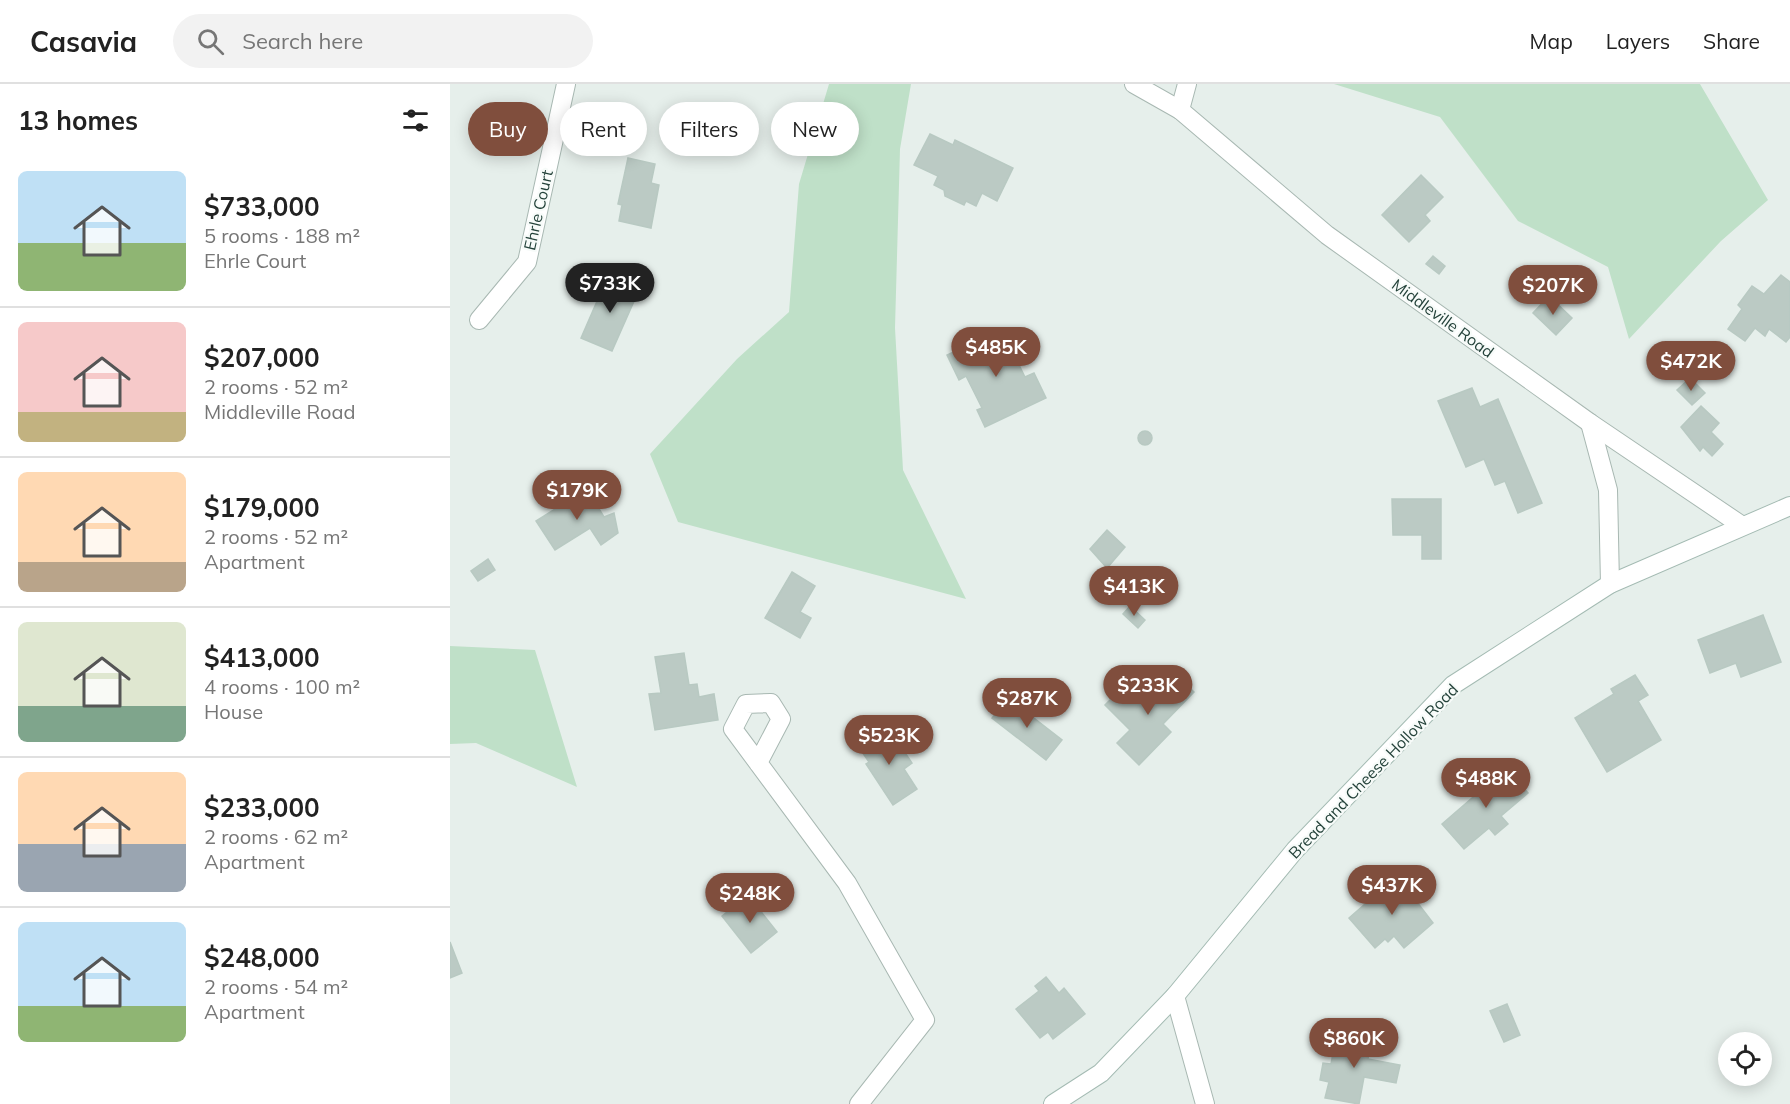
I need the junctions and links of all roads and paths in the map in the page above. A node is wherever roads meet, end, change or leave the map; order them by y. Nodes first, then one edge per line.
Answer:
1 (566, 84) edge
2 (1134, 84) edge
3 (1187, 84) edge
4 (1180, 110) junction
5 (479, 321) dead end
6 (1590, 423) junction
7 (1790, 506) edge
8 (1742, 525) junction
9 (1610, 584) junction
10 (758, 763) dead end
11 (1175, 996) junction
12 (859, 1104) edge
13 (1053, 1104) edge
14 (1205, 1104) edge

1 - 5 street, Ehrle Court
2 - 4 street, Middleville Road
3 - 4 street
4 - 6 street, Middleville Road
6 - 8 street, Middleville Road
6 - 9 street
7 - 8 street, Bread and Cheese Hollow Road
8 - 9 street, Bread and Cheese Hollow Road
9 - 11 street, Bread and Cheese Hollow Road
10 - 12 street
11 - 13 street, Bread and Cheese Hollow Road
11 - 14 street

